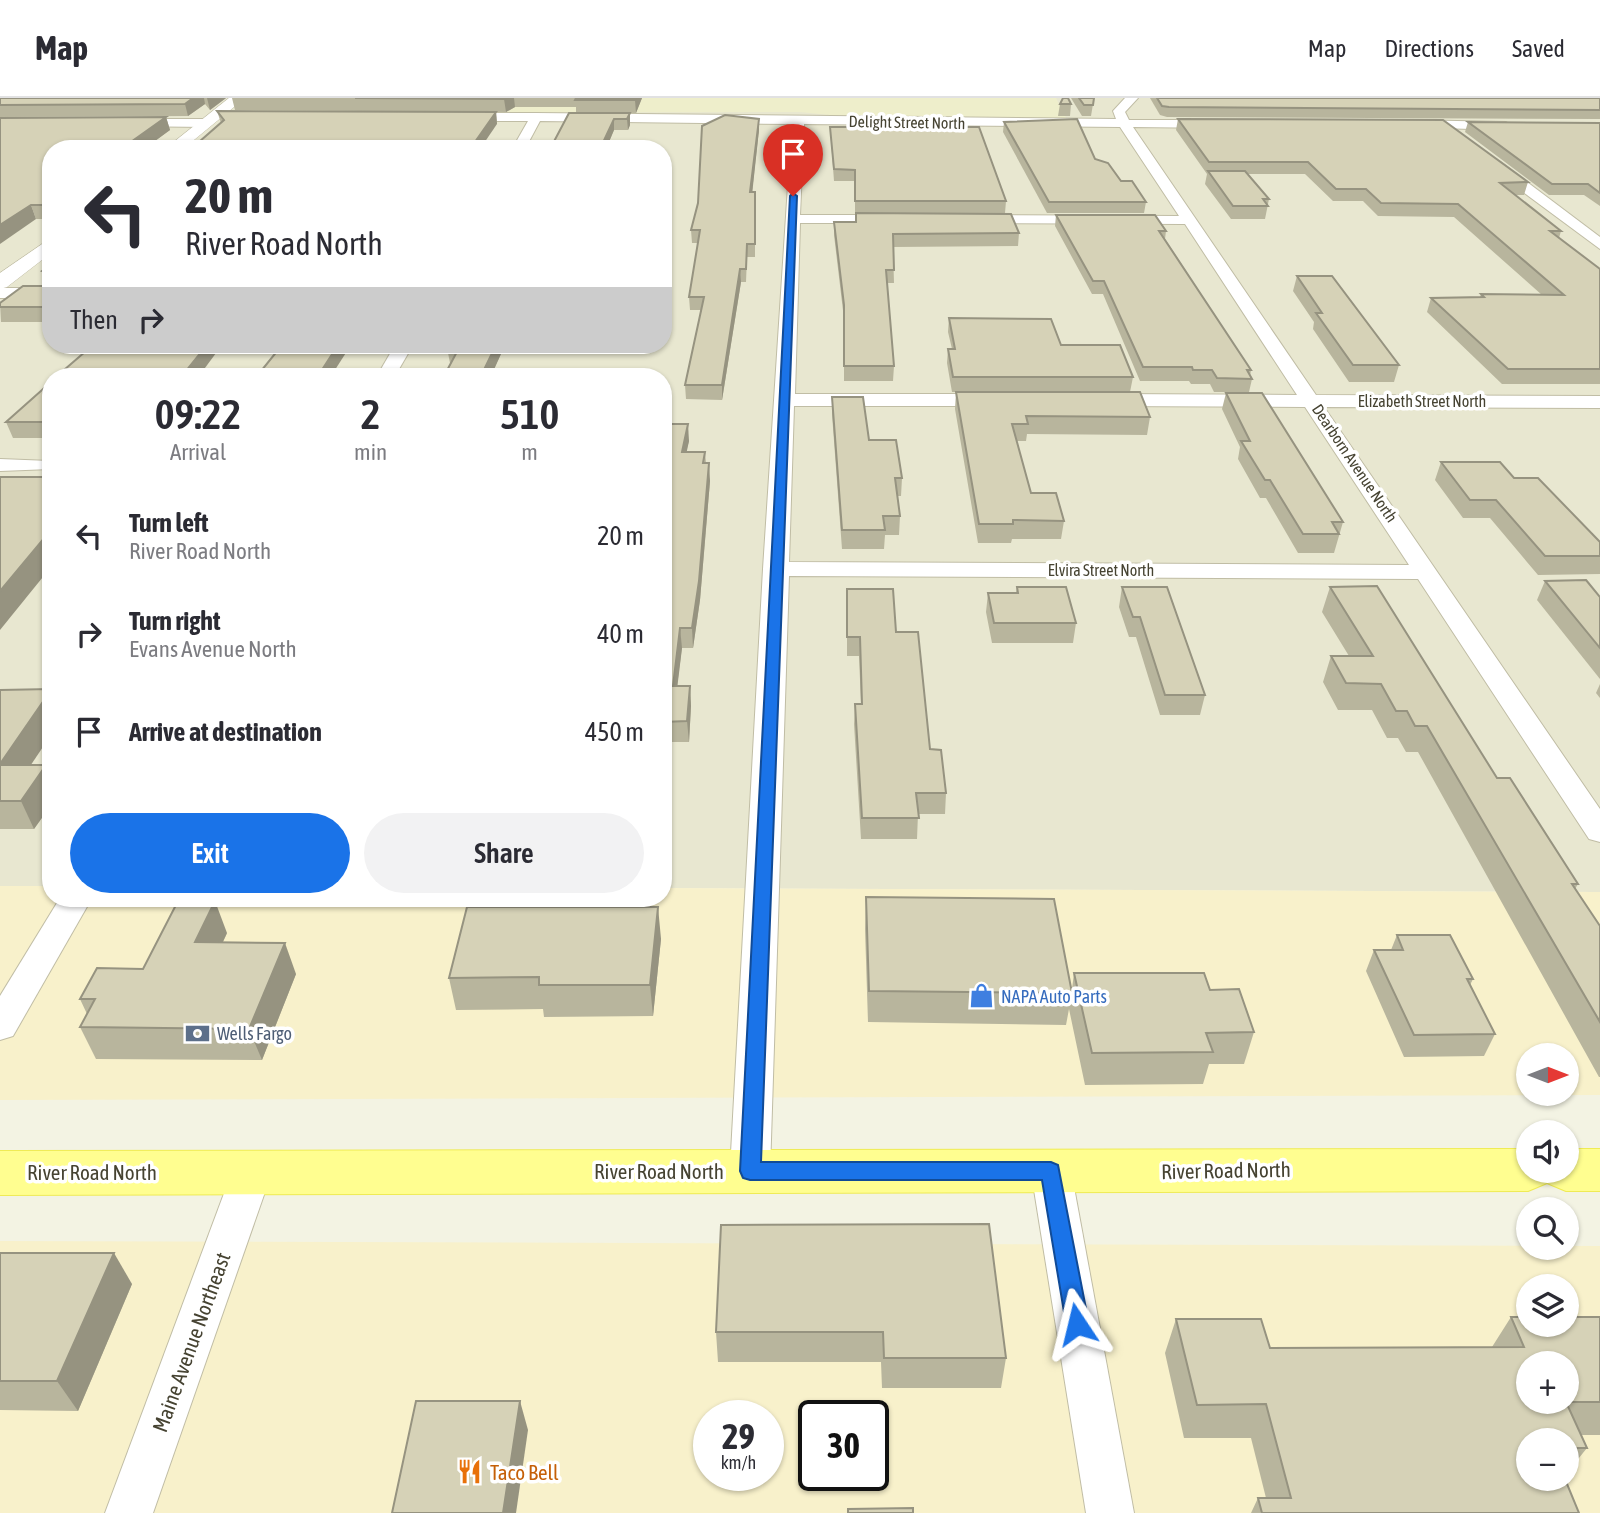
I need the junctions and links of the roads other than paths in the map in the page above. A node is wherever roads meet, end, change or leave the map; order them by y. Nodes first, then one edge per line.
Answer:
1 (238, 98) edge
2 (1132, 98) edge
3 (243, 116) edge
4 (438, 117) edge
5 (536, 117) junction
6 (801, 119) junction
7 (210, 120) junction
8 (110, 123) edge
9 (1124, 123) junction
10 (1229, 124) edge
11 (1400, 124) edge
12 (1442, 124) junction
13 (1525, 126) edge
14 (184, 140) edge
15 (523, 140) edge
16 (1464, 141) edge
17 (1486, 158) edge
18 (792, 219) junction
19 (916, 219) edge
20 (957, 219) edge
21 (1566, 219) junction
22 (1589, 219) dead end
23 (1191, 220) junction
24 (1600, 244) edge
25 (42, 251) edge
26 (0, 283) edge
27 (0, 293) edge
28 (42, 293) edge
29 (783, 400) junction
30 (1019, 400) edge
31 (1089, 400) edge
32 (1312, 400) junction
33 (1600, 402) edge
34 (0, 465) edge
35 (42, 465) edge
36 (775, 569) junction
37 (1428, 572) junction
38 (1600, 832) edge
39 (71, 907) edge
40 (0, 1026) edge
41 (1516, 1170) edge
42 (1579, 1170) edge
43 (1600, 1170) edge
44 (750, 1171) junction
45 (1051, 1171) junction
46 (252, 1172) junction
47 (0, 1173) edge
48 (129, 1513) edge
49 (1110, 1513) edge

1 - 7 street
2 - 9 street
3 - 7 street
4 - 5 street, Delight Street North
5 - 6 street, Delight Street North
5 - 15 street
6 - 9 street, Delight Street North
6 - 18 street
7 - 8 street
7 - 14 street
9 - 10 street, Delight Street North
9 - 23 street, Dearborn Avenue North
11 - 12 street
12 - 13 street
12 - 16 street
17 - 21 street
18 - 19 street
18 - 29 street
20 - 23 street
21 - 22 street
21 - 24 street
23 - 32 street, Dearborn Avenue North
25 - 26 street
27 - 28 street
29 - 30 street
29 - 36 street
31 - 32 street, Elizabeth Street North
32 - 33 street, Elizabeth Street North
32 - 37 street, Dearborn Avenue North
34 - 35 street
36 - 37 street, Elvira Street North
36 - 44 street
37 - 38 street, Dearborn Avenue North
39 - 40 street
41 - 45 main road, River Road North
42 - 43 main road
44 - 45 main road, River Road North
44 - 46 main road, River Road North
45 - 49 street
46 - 47 main road, River Road North
46 - 48 street, Maine Avenue Northeast

